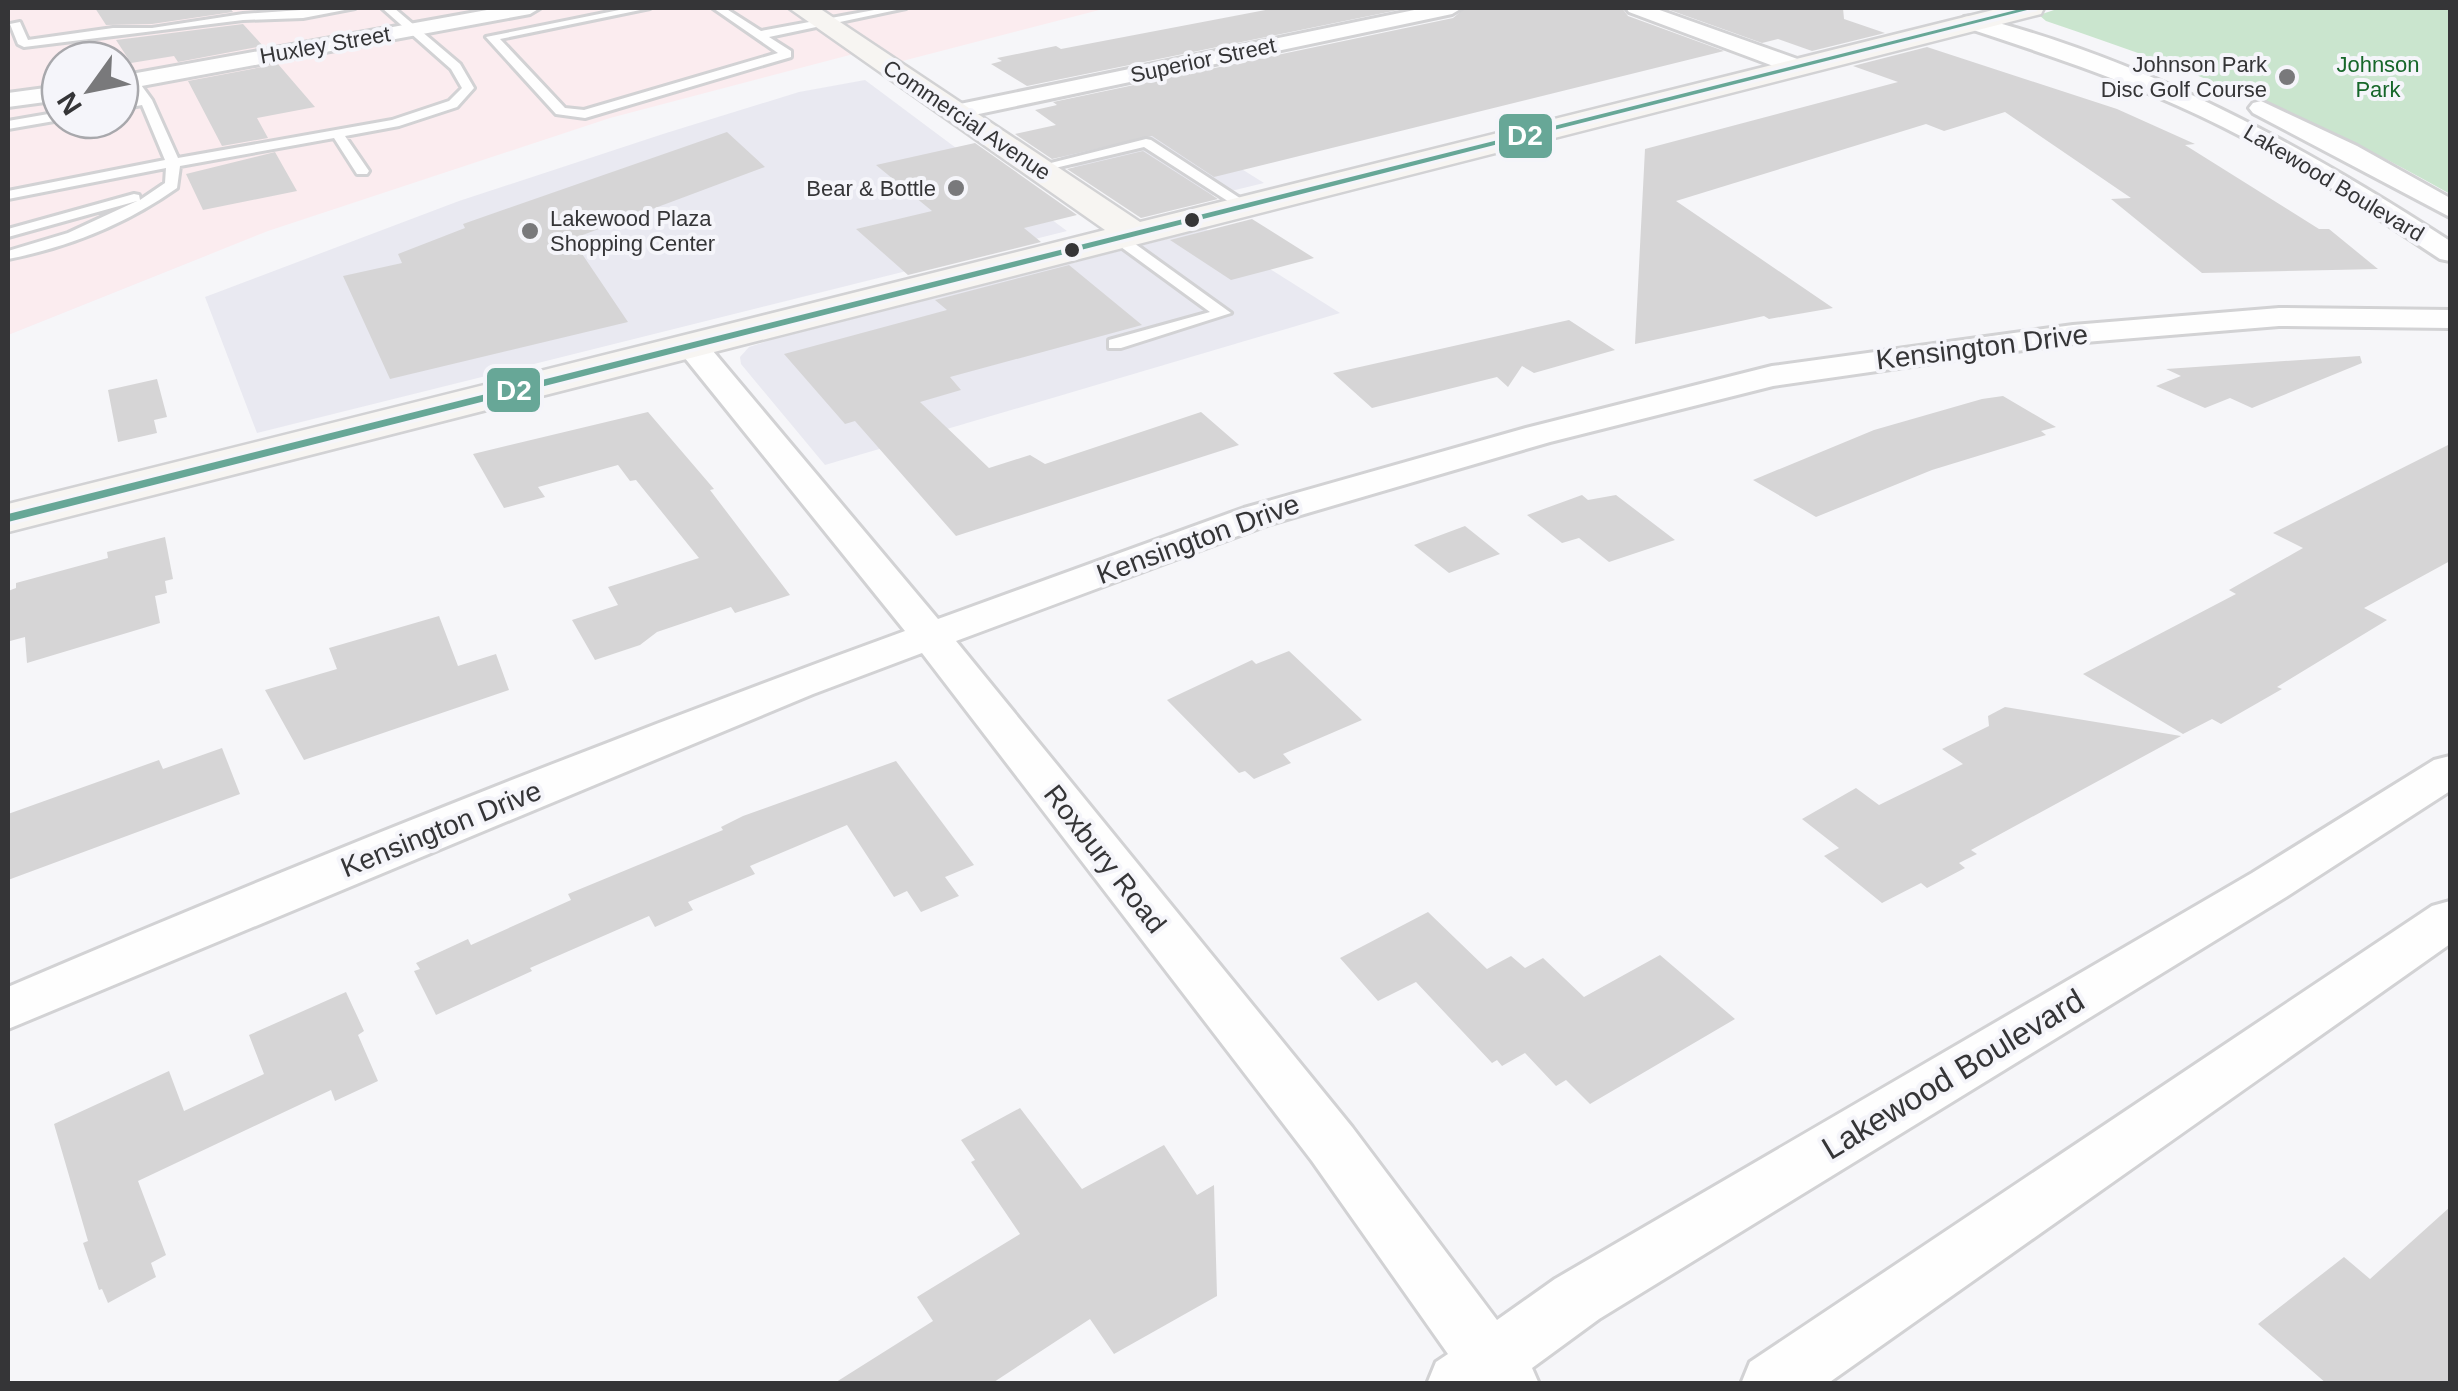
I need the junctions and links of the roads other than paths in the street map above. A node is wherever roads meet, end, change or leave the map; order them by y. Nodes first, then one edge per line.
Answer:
1 (348, 8) edge
2 (388, 8) edge
3 (530, 8) edge
4 (644, 8) edge
5 (718, 8) edge
6 (900, 8) edge
7 (1452, 8) edge
8 (1636, 8) edge
9 (627, 9) edge
10 (162, 10) dead end
11 (2018, 11) edge
12 (812, 14) edge
13 (1972, 22) junction
14 (16, 24) dead end
15 (174, 28) junction
16 (411, 29) junction
17 (759, 35) junction
18 (2078, 40) junction
19 (2049, 48) junction
20 (1795, 66) junction
21 (140, 79) edge
22 (140, 95) edge
23 (40, 96) edge
24 (8, 100) edge
25 (146, 100) junction
26 (140, 101) edge
27 (955, 112) junction
28 (40, 119) edge
29 (8, 125) edge
30 (337, 134) junction
31 (173, 164) junction
32 (1038, 168) junction
33 (362, 171) dead end
34 (165, 190) junction
35 (8, 195) edge
36 (1242, 204) junction
37 (2450, 209) edge
38 (8, 232) edge
39 (1123, 234) junction
40 (2450, 253) edge
41 (8, 254) edge
42 (2450, 318) edge
43 (1115, 344) dead end
44 (690, 345) junction
45 (8, 518) edge
46 (930, 636) junction
47 (2450, 770) edge
48 (2450, 919) edge
49 (8, 1009) edge
50 (1485, 1376) edge
51 (1773, 1384) edge

1 - 15 lane
2 - 16 lane
3 - 16 street, Huxley Street
4 - 9 lane
5 - 17 lane
6 - 12 lane
7 - 27 street, Superior Street
8 - 20 street
9 - 17 lane
10 - 15 lane
11 - 13 street
11 - 18 street, Lakewood Boulevard
12 - 17 lane
12 - 27 street, Commercial Avenue
13 - 19 street, Lakewood Boulevard
13 - 20 street
14 - 15 lane
16 - 21 street, Huxley Street
16 - 30 lane
18 - 19 street
18 - 37 street, Lakewood Boulevard
19 - 40 street, Lakewood Boulevard
20 - 36 street
22 - 25 lane
23 - 24 street
25 - 26 lane
25 - 31 lane
27 - 32 street, Commercial Avenue
28 - 29 lane
30 - 31 lane
30 - 33 lane
31 - 34 lane
31 - 35 lane
32 - 36 lane
32 - 39 street, Commercial Avenue
34 - 38 lane
34 - 41 lane
36 - 39 street
39 - 43 lane
39 - 44 street
42 - 46 street, Kensington Drive
44 - 45 street
44 - 46 street, Roxbury Road
46 - 49 street, Kensington Drive
46 - 50 street, Roxbury Road
47 - 50 street, Lakewood Boulevard
48 - 51 street

